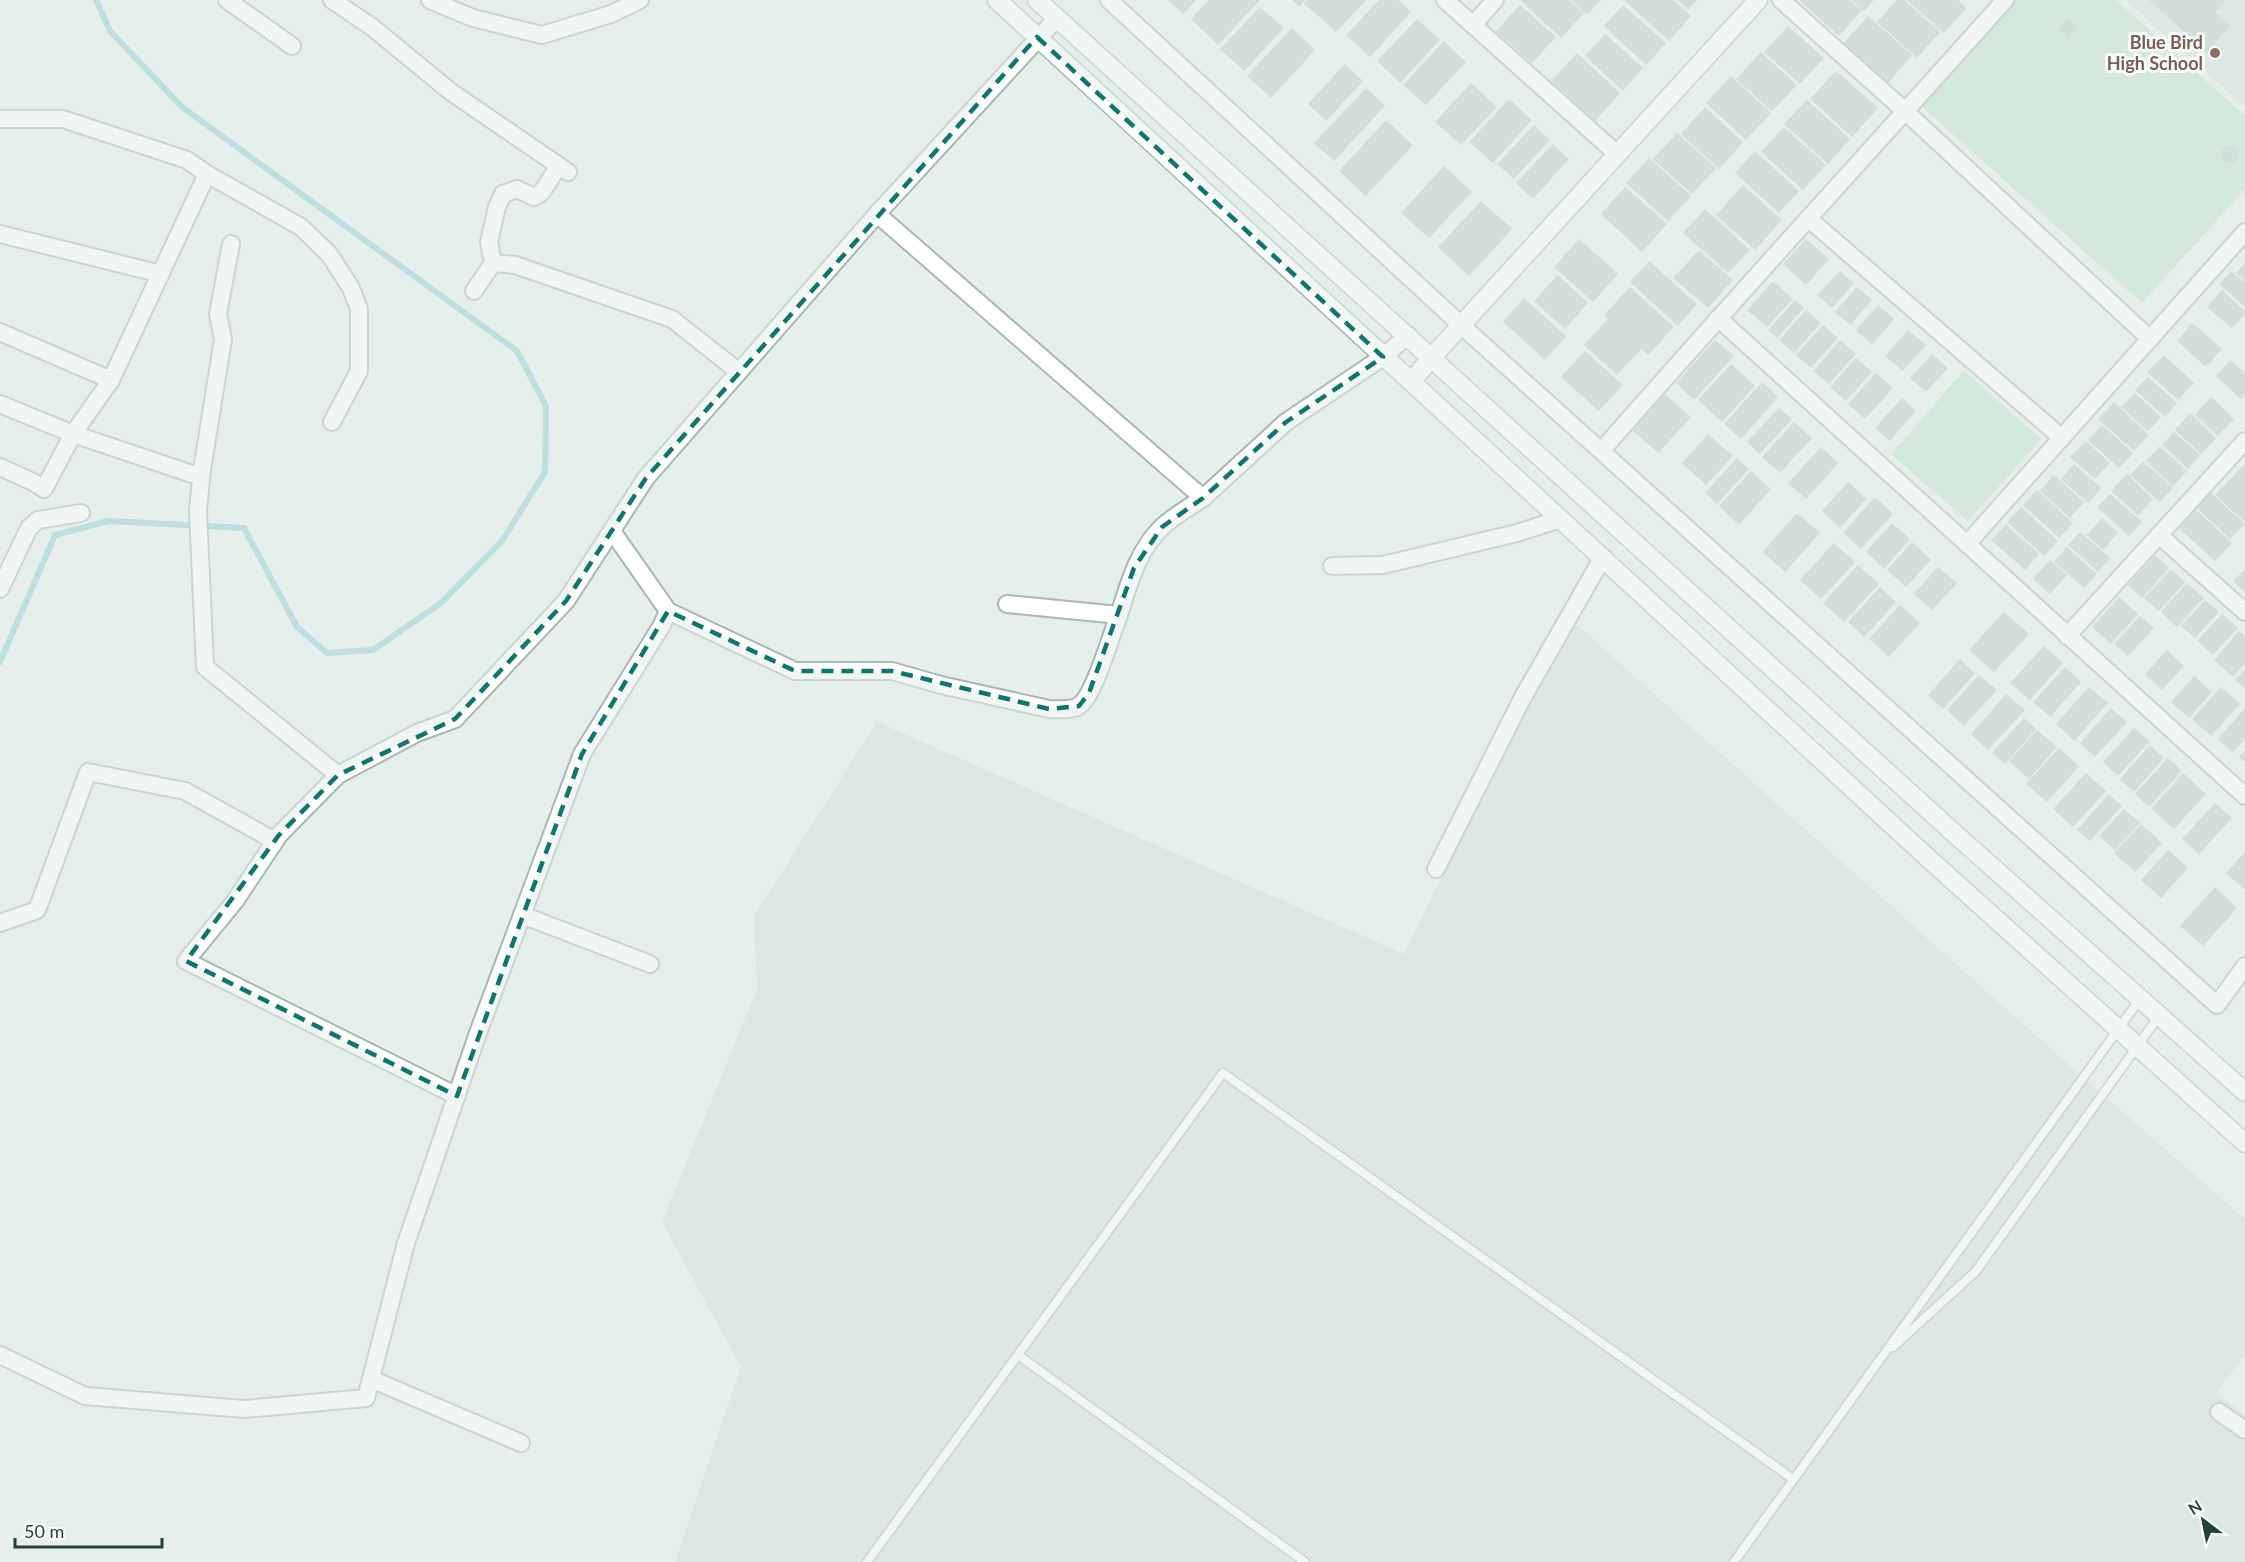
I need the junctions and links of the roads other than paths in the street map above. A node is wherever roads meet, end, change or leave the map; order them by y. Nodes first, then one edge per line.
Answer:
1 (332, 0) edge
2 (430, 0) edge
3 (640, 0) edge
4 (997, 0) edge
5 (1037, 0) edge
6 (1109, 0) edge
7 (1444, 0) edge
8 (1494, 0) edge
9 (1758, 0) edge
10 (1781, 0) edge
11 (2005, 0) edge
12 (228, 1) edge
13 (1057, 18) junction
14 (1473, 25) junction
15 (1037, 37) junction
16 (292, 46) dead end
17 (1906, 112) junction
18 (0, 119) edge
19 (1617, 154) junction
20 (207, 174) junction
21 (877, 214) junction
22 (1809, 219) junction
23 (2245, 232) edge
24 (0, 234) edge
25 (231, 244) dead end
26 (493, 263) junction
27 (161, 274) junction
28 (474, 291) dead end
29 (1718, 318) junction
30 (1461, 325) junction
31 (0, 332) edge
32 (1408, 335) junction
33 (2150, 339) junction
34 (1383, 357) junction
35 (1432, 357) junction
36 (739, 372) junction
37 (111, 380) junction
38 (1412, 381) junction
39 (0, 404) edge
40 (332, 422) dead end
41 (73, 434) junction
42 (2062, 438) junction
43 (2245, 441) edge
44 (1602, 450) junction
45 (0, 467) edge
46 (201, 477) junction
47 (44, 489) junction
48 (1203, 498) junction
49 (81, 513) dead end
50 (1561, 519) junction
51 (38, 520) junction
52 (612, 531) junction
53 (2159, 535) junction
54 (1967, 544) junction
55 (1603, 557) junction
56 (1332, 566) dead end
57 (0, 589) edge
58 (1007, 604) dead end
59 (668, 611) junction
60 (2245, 612) edge
61 (1119, 615) junction
62 (2067, 636) junction
63 (338, 776) junction
64 (2245, 796) edge
65 (275, 841) junction
66 (1436, 869) dead end
67 (522, 915) junction
68 (0, 923) edge
69 (650, 964) dead end
70 (2245, 966) edge
71 (2140, 999) junction
72 (2159, 1016) junction
73 (2117, 1029) junction
74 (2138, 1047) junction
75 (2245, 1092) edge
76 (456, 1096) junction
77 (2245, 1143) edge
78 (0, 1355) edge
79 (1018, 1355) junction
80 (1880, 1359) junction
81 (371, 1379) junction
82 (2219, 1412) dead end
83 (2245, 1430) edge
84 (521, 1443) dead end
85 (1793, 1479) junction
86 (867, 1562) edge
87 (1305, 1562) edge
88 (1734, 1562) edge

1 - 26 street
2 - 3 street
4 - 15 street
5 - 13 street
6 - 30 street
7 - 14 street
8 - 14 street
9 - 19 street
10 - 17 street
11 - 17 street
12 - 16 street
13 - 15 street
13 - 32 street
14 - 19 street
15 - 21 street
15 - 34 street
17 - 22 street
17 - 33 street
18 - 20 street
19 - 30 street
20 - 27 street
20 - 40 street
21 - 36 street
21 - 48 street
22 - 29 street
22 - 42 street
23 - 33 street
24 - 27 street
25 - 46 street
26 - 28 street
26 - 36 street
27 - 37 street
29 - 44 street
29 - 54 street
30 - 35 street
30 - 44 street
31 - 37 street
32 - 34 street
32 - 35 street
33 - 42 street
34 - 38 street
34 - 48 street
35 - 38 street
35 - 71 street
36 - 52 street
37 - 41 street
38 - 50 street
39 - 41 street
41 - 46 street
41 - 47 street
42 - 54 street
43 - 53 street
44 - 70 street
45 - 47 street
46 - 63 street
47 - 51 street
48 - 61 street
49 - 51 street
50 - 55 street
50 - 56 street
51 - 57 street
52 - 59 street
52 - 63 street
53 - 60 street
53 - 62 street
54 - 62 street
55 - 66 street
55 - 73 street
58 - 61 street
59 - 61 street
59 - 67 street
62 - 64 street
63 - 65 street
65 - 68 street
65 - 76 street
67 - 69 street
67 - 76 street
71 - 72 street
71 - 73 lane
72 - 74 lane
72 - 75 street
73 - 74 street
73 - 80 lane
74 - 77 street
74 - 80 lane
76 - 81 street
78 - 81 street
79 - 85 lane
79 - 86 lane
79 - 87 lane
80 - 85 lane
81 - 84 street
82 - 83 street
85 - 88 lane

